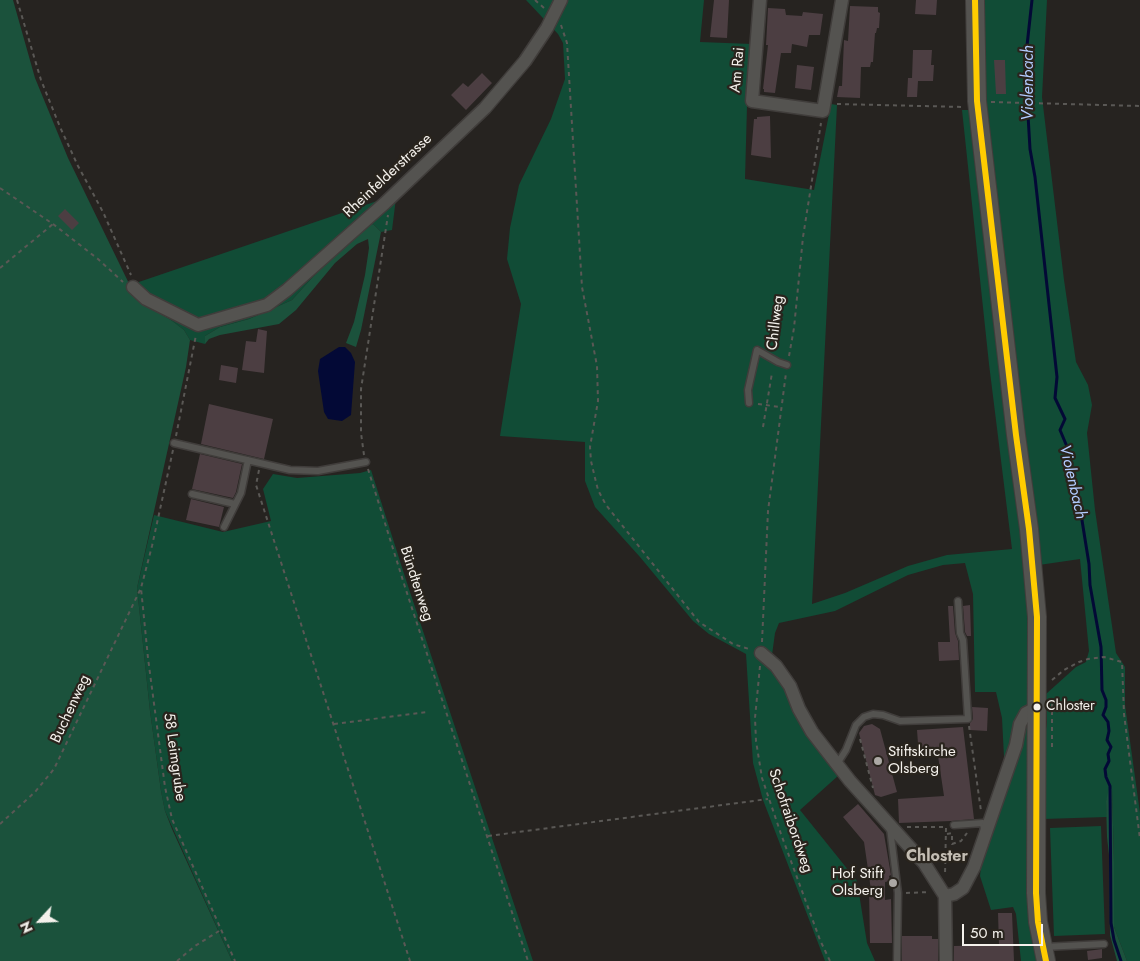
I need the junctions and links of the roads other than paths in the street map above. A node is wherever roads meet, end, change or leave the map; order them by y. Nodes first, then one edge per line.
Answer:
1 (561, 0) edge
2 (760, 0) edge
3 (842, 0) edge
4 (975, 0) edge
5 (133, 287) road end
6 (787, 365) road end
7 (749, 403) road end
8 (174, 443) dead end
9 (248, 460) junction
10 (366, 462) road end
11 (192, 494) dead end
12 (235, 504) junction
13 (224, 527) dead end
14 (958, 601) dead end
15 (761, 653) road end
16 (1036, 700) junction
17 (838, 764) junction
18 (954, 825) dead end
19 (890, 827) junction
20 (985, 837) junction
21 (944, 896) junction
22 (1104, 944) dead end
23 (1045, 954) edge
24 (897, 961) edge
25 (946, 961) edge

1 - 5 street, Rheinfelderstrasse
2 - 3 street, Am Rai
4 - 16 street
6 - 7 lane
8 - 9 lane
9 - 10 lane
9 - 12 lane
11 - 12 lane
12 - 13 lane
14 - 17 lane
15 - 17 street
16 - 20 street
16 - 23 street
17 - 19 street
18 - 20 lane
19 - 21 street
19 - 24 lane
20 - 21 street
21 - 25 street
22 - 23 lane

